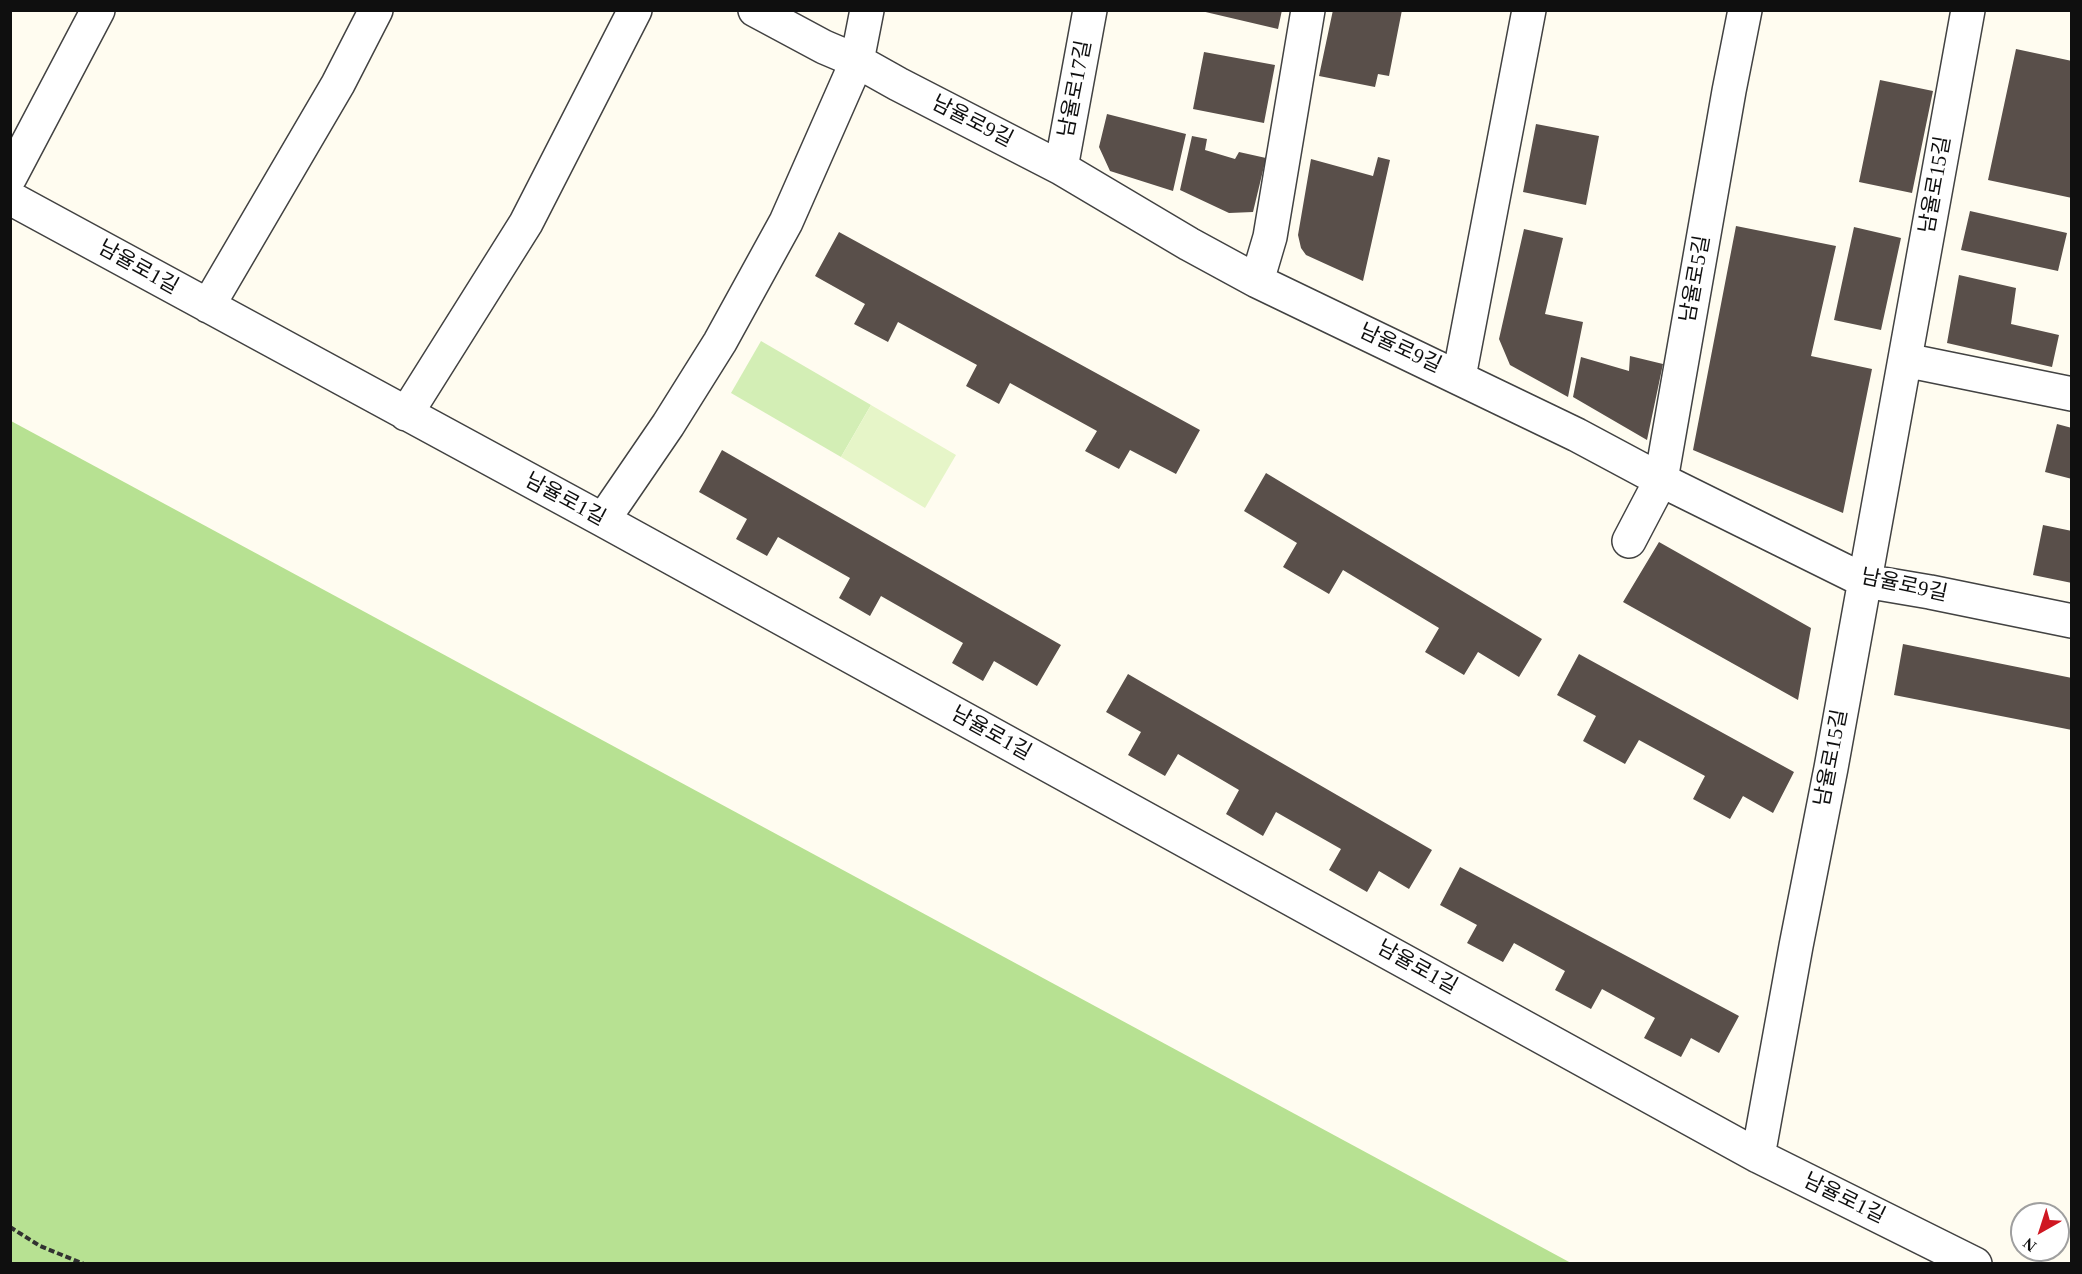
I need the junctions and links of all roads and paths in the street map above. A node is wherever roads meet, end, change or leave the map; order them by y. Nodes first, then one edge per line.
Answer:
1 (98, 10) edge
2 (376, 10) edge
3 (635, 10) edge
4 (755, 10) edge
5 (867, 10) edge
6 (1090, 10) edge
7 (1308, 10) edge
8 (1528, 10) edge
9 (1745, 10) edge
10 (1968, 10) edge
11 (857, 61) junction
12 (1061, 168) junction
13 (10, 177) edge
14 (10, 198) edge
15 (1257, 281) junction
16 (208, 306) junction
17 (1905, 360) junction
18 (1459, 377) junction
19 (2072, 394) edge
20 (406, 414) junction
21 (1661, 480) junction
22 (603, 520) junction
23 (1629, 541) dead end
24 (1865, 581) junction
25 (2072, 621) edge
26 (1758, 1156) junction
27 (10, 1227) edge
28 (84, 1263) edge
29 (1975, 1263) edge

1 - 13 street
2 - 16 street
3 - 20 street
4 - 11 street, 남율로9길
5 - 11 street
6 - 12 street, 남율로17길
7 - 15 street
8 - 18 street
9 - 21 street, 남율로5길
10 - 17 street, 남율로15길
11 - 12 street, 남율로9길
11 - 22 street
12 - 15 street, 남율로9길
14 - 16 street, 남율로1길
15 - 18 street, 남율로9길
16 - 20 street, 남율로1길
17 - 19 street
17 - 24 street, 남율로15길
18 - 21 street, 남율로9길
20 - 22 street, 남율로1길
21 - 23 street, 남율로5길
21 - 24 street, 남율로9길
22 - 26 street, 남율로1길
24 - 25 street, 남율로9길
24 - 26 street, 남율로15길
26 - 29 street, 남율로1길
27 - 28 path

